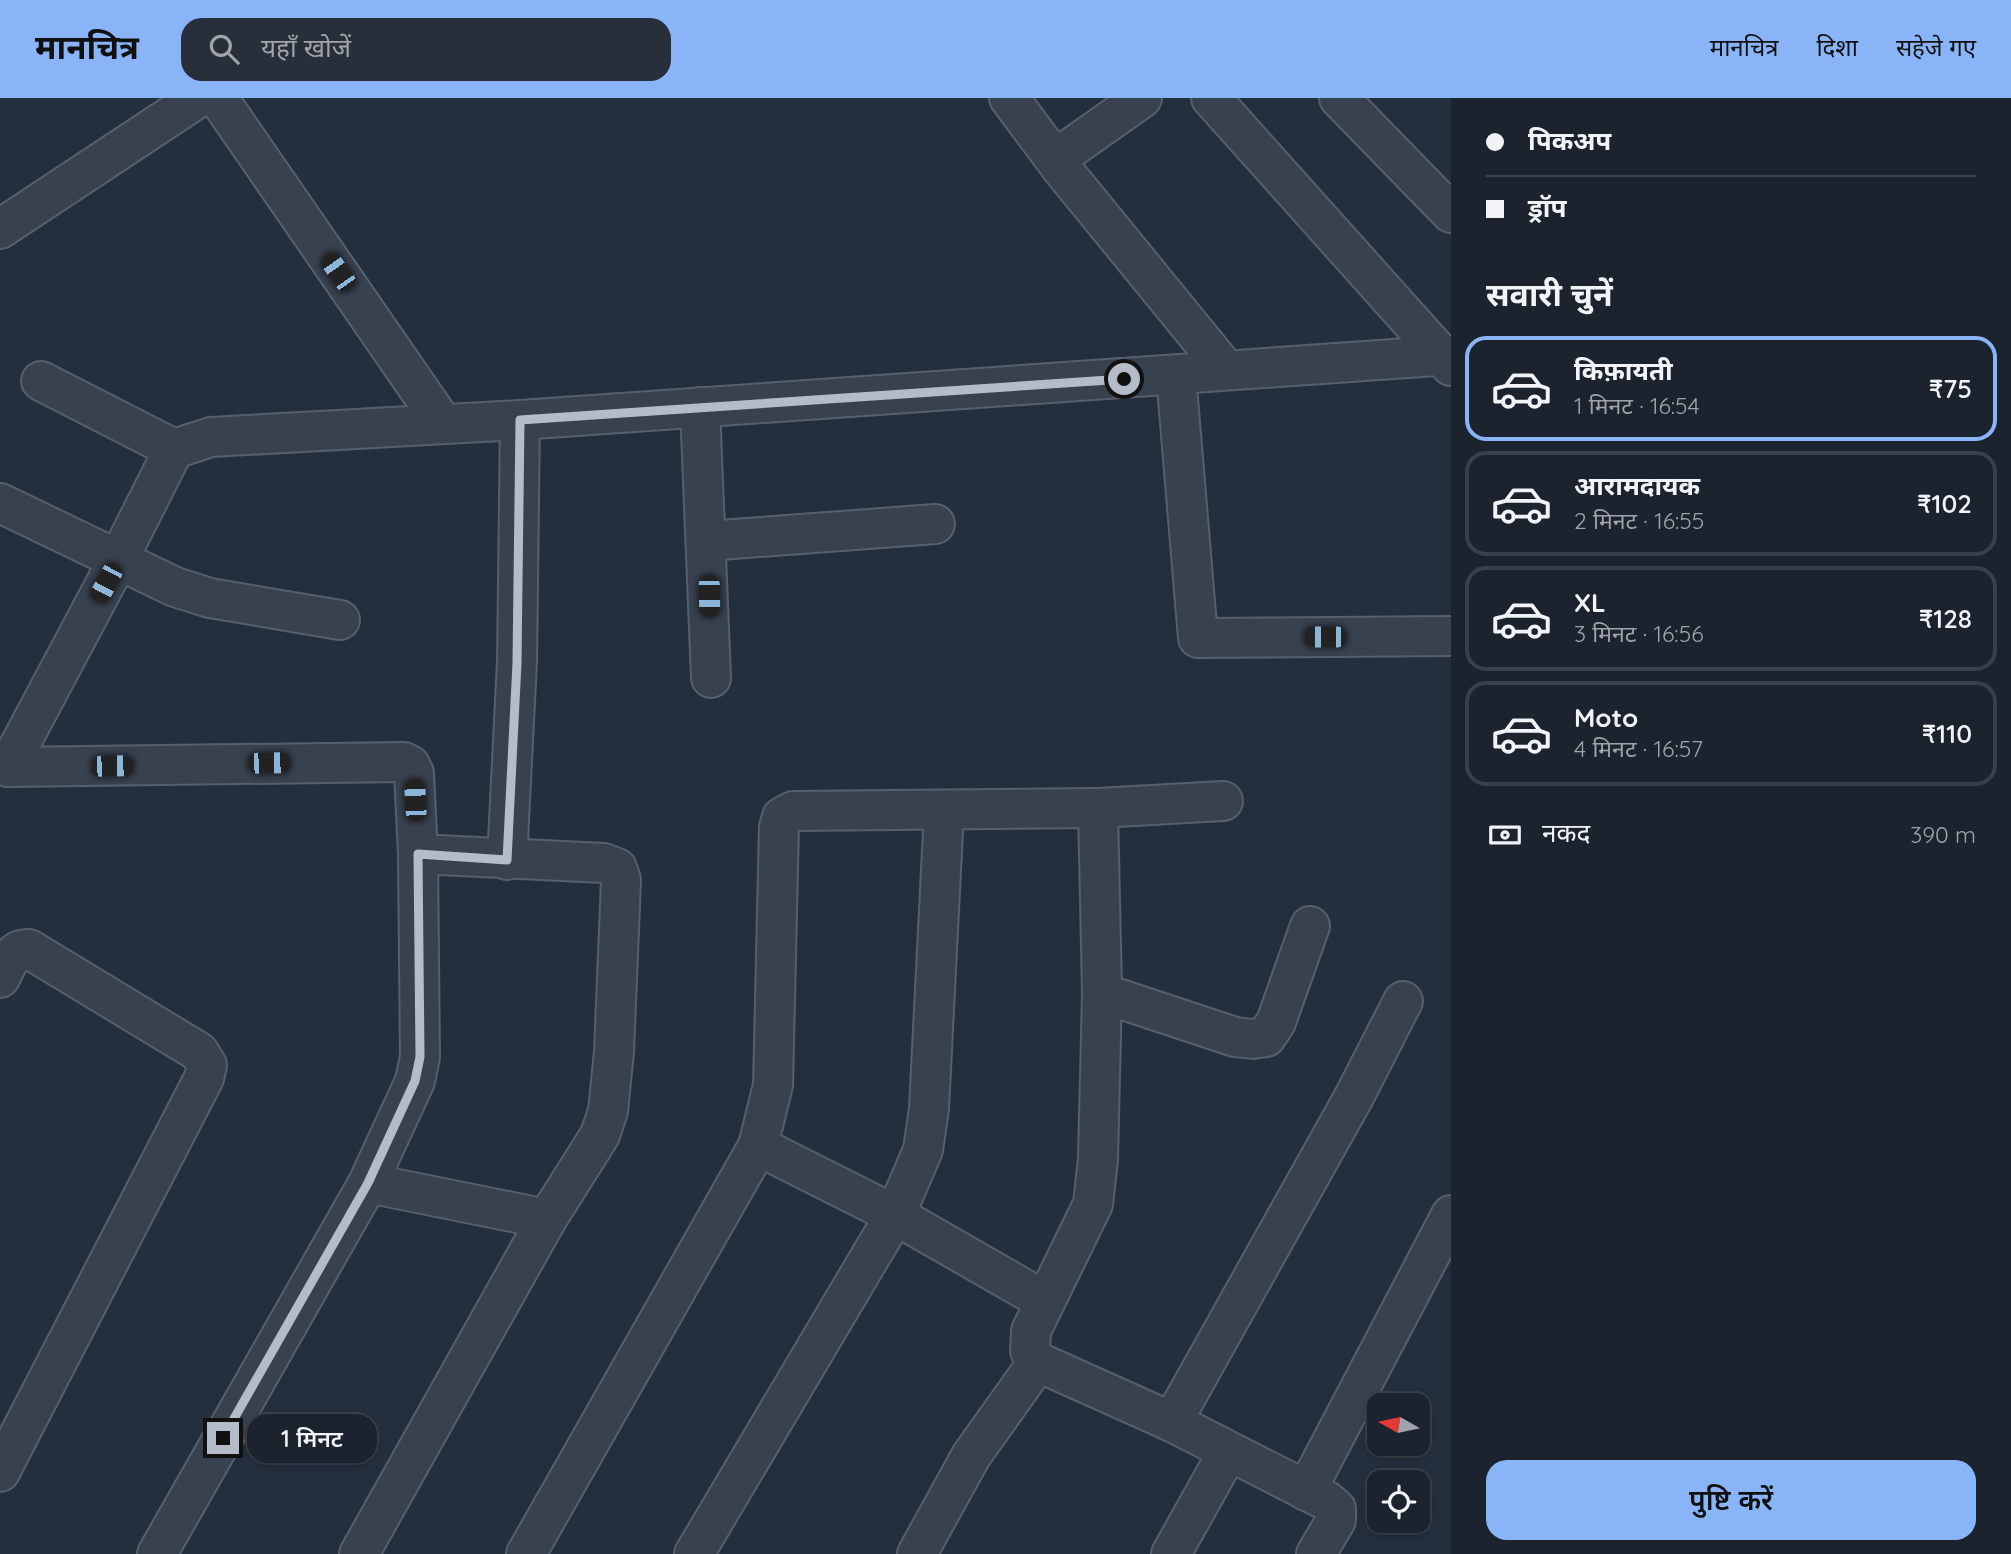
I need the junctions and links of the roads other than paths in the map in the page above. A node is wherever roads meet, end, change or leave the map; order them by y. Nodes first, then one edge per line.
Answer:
1 (198, 98) edge
2 (218, 98) edge
3 (1009, 98) edge
4 (1142, 98) edge
5 (1210, 98) edge
6 (1353, 105) edge
7 (1062, 169) junction
8 (1451, 213) edge
9 (0, 229) edge
10 (1449, 359) edge
11 (1226, 370) junction
12 (1177, 375) junction
13 (41, 381) dead end
14 (700, 407) junction
15 (520, 420) junction
16 (443, 424) junction
17 (174, 449) junction
18 (0, 503) edge
19 (935, 524) dead end
20 (707, 541) junction
21 (118, 561) junction
22 (340, 620) dead end
23 (1451, 636) edge
24 (711, 678) dead end
25 (4, 766) edge
26 (1223, 801) dead end
27 (1098, 808) junction
28 (944, 811) junction
29 (418, 854) junction
30 (507, 860) junction
31 (1310, 926) dead end
32 (0, 978) edge
33 (1102, 993) junction
34 (1403, 1001) dead end
35 (758, 1146) junction
36 (368, 1183) junction
37 (895, 1215) junction
38 (1451, 1215) edge
39 (547, 1219) junction
40 (1045, 1301) junction
41 (1038, 1362) junction
42 (1172, 1422) junction
43 (1228, 1452) junction
44 (0, 1472) edge
45 (1306, 1491) junction
46 (157, 1554) edge
47 (359, 1554) edge
48 (526, 1554) edge
49 (694, 1554) edge
50 (917, 1554) edge
51 (1171, 1554) edge
52 (1316, 1554) edge

1 - 9 street
2 - 16 street
3 - 7 street
4 - 7 street
5 - 10 street
6 - 8 street
7 - 11 street
10 - 11 street
11 - 12 street
12 - 14 street
12 - 23 street
13 - 17 street
14 - 15 street
14 - 20 street
15 - 16 street
15 - 30 street
16 - 17 street
17 - 21 street
18 - 21 street
19 - 20 street
20 - 24 street
21 - 22 street
21 - 25 street
25 - 29 street
26 - 27 street
27 - 28 street
27 - 33 street
28 - 35 street
28 - 37 street
29 - 30 street
29 - 36 street
30 - 39 street
31 - 33 street
32 - 44 street
33 - 40 street
34 - 42 street
35 - 37 street
35 - 48 street
36 - 39 street
36 - 46 street
37 - 40 street
37 - 49 street
38 - 45 street
39 - 47 street
40 - 41 street
41 - 42 street
41 - 50 street
42 - 43 street
43 - 45 street
43 - 51 street
45 - 52 street

